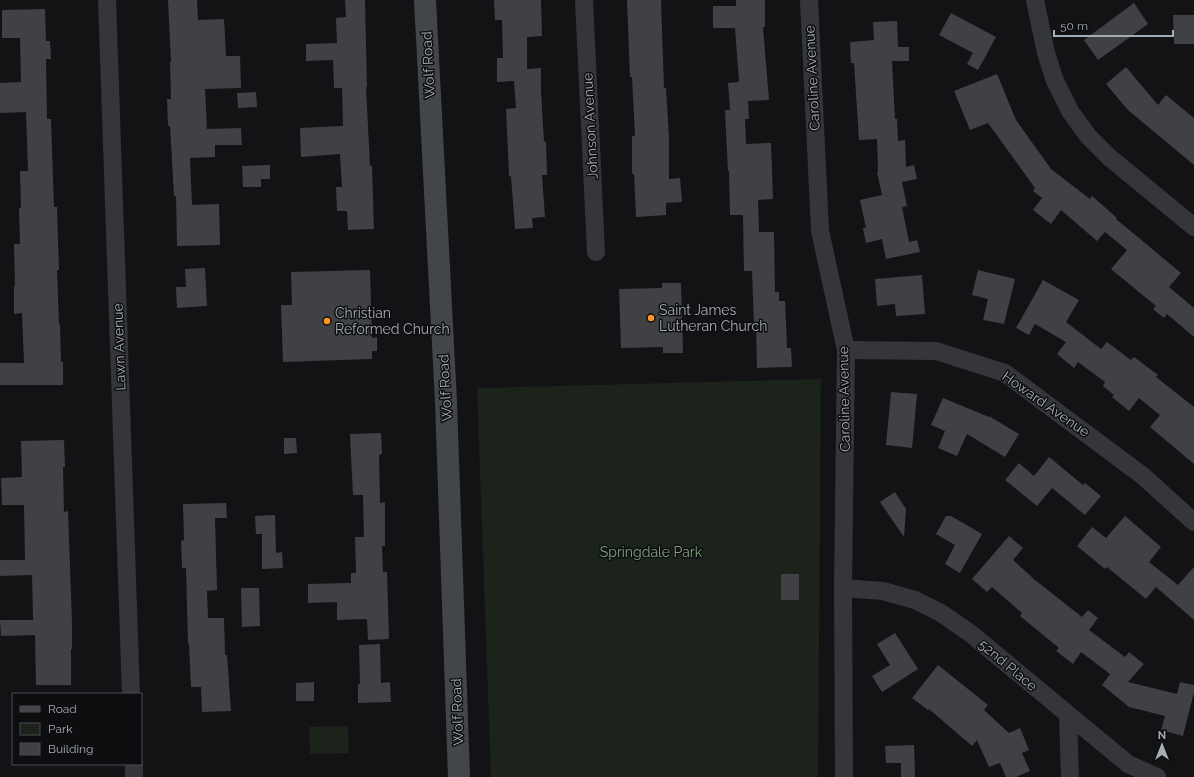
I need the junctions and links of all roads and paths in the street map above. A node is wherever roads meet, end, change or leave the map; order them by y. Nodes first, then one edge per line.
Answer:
1 (107, 0) edge
2 (425, 0) edge
3 (584, 0) edge
4 (809, 0) edge
5 (1035, 0) edge
6 (1194, 227) edge
7 (596, 252) dead end
8 (846, 350) junction
9 (1194, 522) edge
10 (843, 588) junction
11 (131, 693) edge
12 (1068, 715) junction
13 (134, 765) edge
14 (134, 777) edge
15 (460, 777) edge
16 (844, 777) edge
17 (1070, 777) edge
18 (1157, 777) edge

1 - 11 street, Lawn Avenue
2 - 15 main road, Wolf Road
3 - 7 street, Johnson Avenue
4 - 8 street, Caroline Avenue
5 - 6 street
8 - 9 street, Howard Avenue
8 - 10 street, Caroline Avenue
10 - 12 street, 52nd Place
10 - 16 street, Caroline Avenue
12 - 17 street
12 - 18 street, 52nd Place
13 - 14 street

